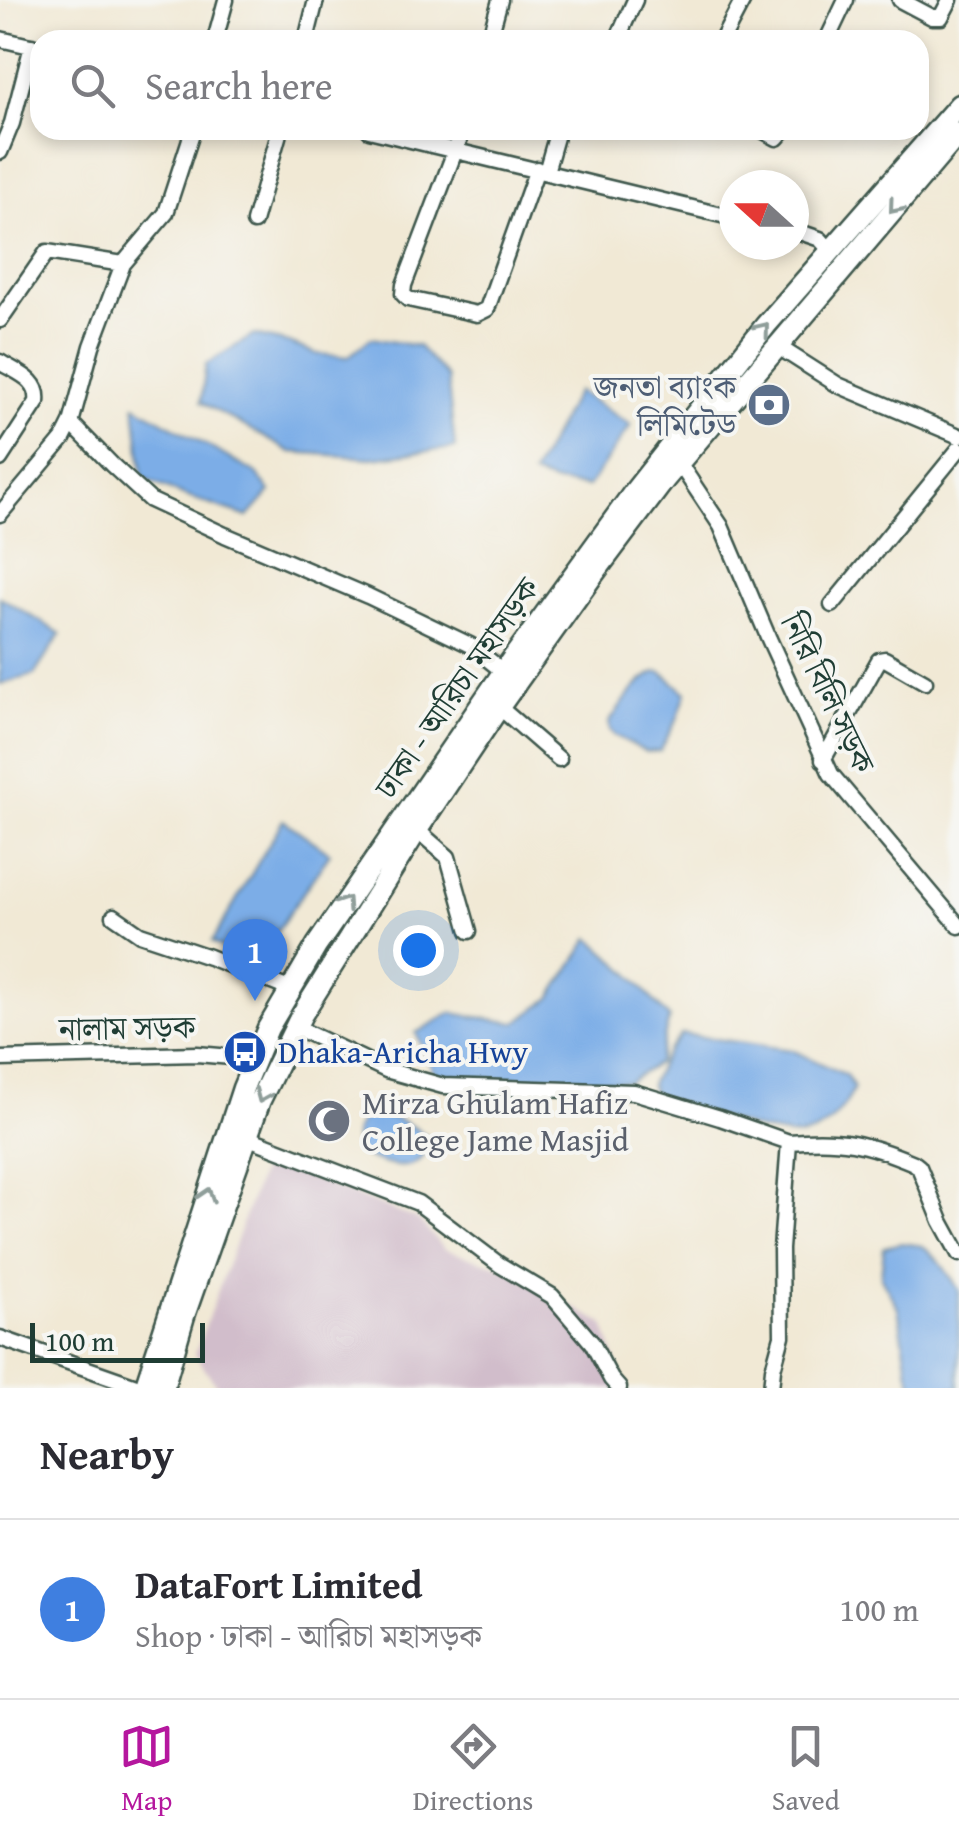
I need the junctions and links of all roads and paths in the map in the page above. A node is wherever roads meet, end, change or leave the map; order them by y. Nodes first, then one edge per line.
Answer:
1 (226, 0) edge
2 (316, 0) edge
3 (500, 0) edge
4 (635, 0) edge
5 (743, 0) edge
6 (846, 0) edge
7 (900, 0) edge
8 (950, 0) edge
9 (218, 30) edge
10 (308, 30) edge
11 (491, 30) edge
12 (621, 30) edge
13 (727, 30) edge
14 (832, 30) edge
15 (0, 39) edge
16 (30, 46) edge
17 (30, 66) edge
18 (959, 104) edge
19 (959, 133) edge
20 (929, 138) edge
21 (190, 140) edge
22 (277, 140) edge
23 (413, 140) edge
24 (460, 140) edge
25 (554, 140) edge
26 (927, 140) edge
27 (457, 150) junction
28 (0, 152) edge
29 (542, 170) junction
30 (719, 215) edge
31 (254, 222) dead end
32 (809, 235) edge
33 (830, 250) junction
34 (123, 264) junction
35 (0, 320) edge
36 (777, 346) junction
37 (0, 362) edge
38 (71, 423) junction
39 (959, 436) edge
40 (959, 450) edge
41 (0, 459) edge
42 (679, 463) junction
43 (0, 514) edge
44 (832, 604) dead end
45 (504, 672) junction
46 (925, 682) dead end
47 (499, 707) junction
48 (559, 759) dead end
49 (824, 760) junction
50 (417, 830) junction
51 (114, 916) dead end
52 (957, 916) edge
53 (469, 931) dead end
54 (290, 989) junction
55 (295, 1027) junction
56 (0, 1059) edge
57 (254, 1060) junction
58 (246, 1137) junction
59 (790, 1142) junction
60 (959, 1254) edge
61 (0, 1338) edge
62 (144, 1388) edge
63 (163, 1388) edge
64 (620, 1388) edge
65 (771, 1388) edge

1 - 9 street
2 - 10 street
3 - 11 street
4 - 12 street
5 - 13 street
6 - 14 street
7 - 8 street
15 - 16 street
17 - 28 street
18 - 20 highway, ঢাকা - আরিচা মহাসড়ক
19 -> 36 highway
21 - 34 street
22 - 31 street
23 - 27 street
24 - 27 street
25 - 29 street
26 - 33 highway, ঢাকা - আরিচা মহাসড়ক
27 - 29 street
27 - 29 street
29 - 30 street
32 - 33 street
45 -> 33 highway, ঢাকা - আরিচা মহাসড়ক
34 - 35 street
34 - 38 street
36 - 39 street
36 - 42 highway
37 - 41 street
38 - 43 street
38 - 45 street
40 - 44 street, নিরি বিলি সড়ক
42 - 47 highway
42 - 49 street, নিরি বিলি সড়ক
54 -> 45 highway, ঢাকা - আরিচা মহাসড়ক
46 - 49 street
47 - 48 street
47 - 50 highway
49 - 52 street, নিরি বিলি সড়ক
50 - 53 street
50 - 55 highway
51 - 54 street
54 - 57 highway, ঢাকা - আরিচা মহাসড়ক
55 -> 58 highway
55 - 59 street
56 - 57 street, নালাম সড়ক
62 -> 57 highway, ঢাকা - আরিচা মহাসড়ক
58 - 63 highway
58 - 64 street
59 - 60 street
59 - 65 street
61 - 62 street

